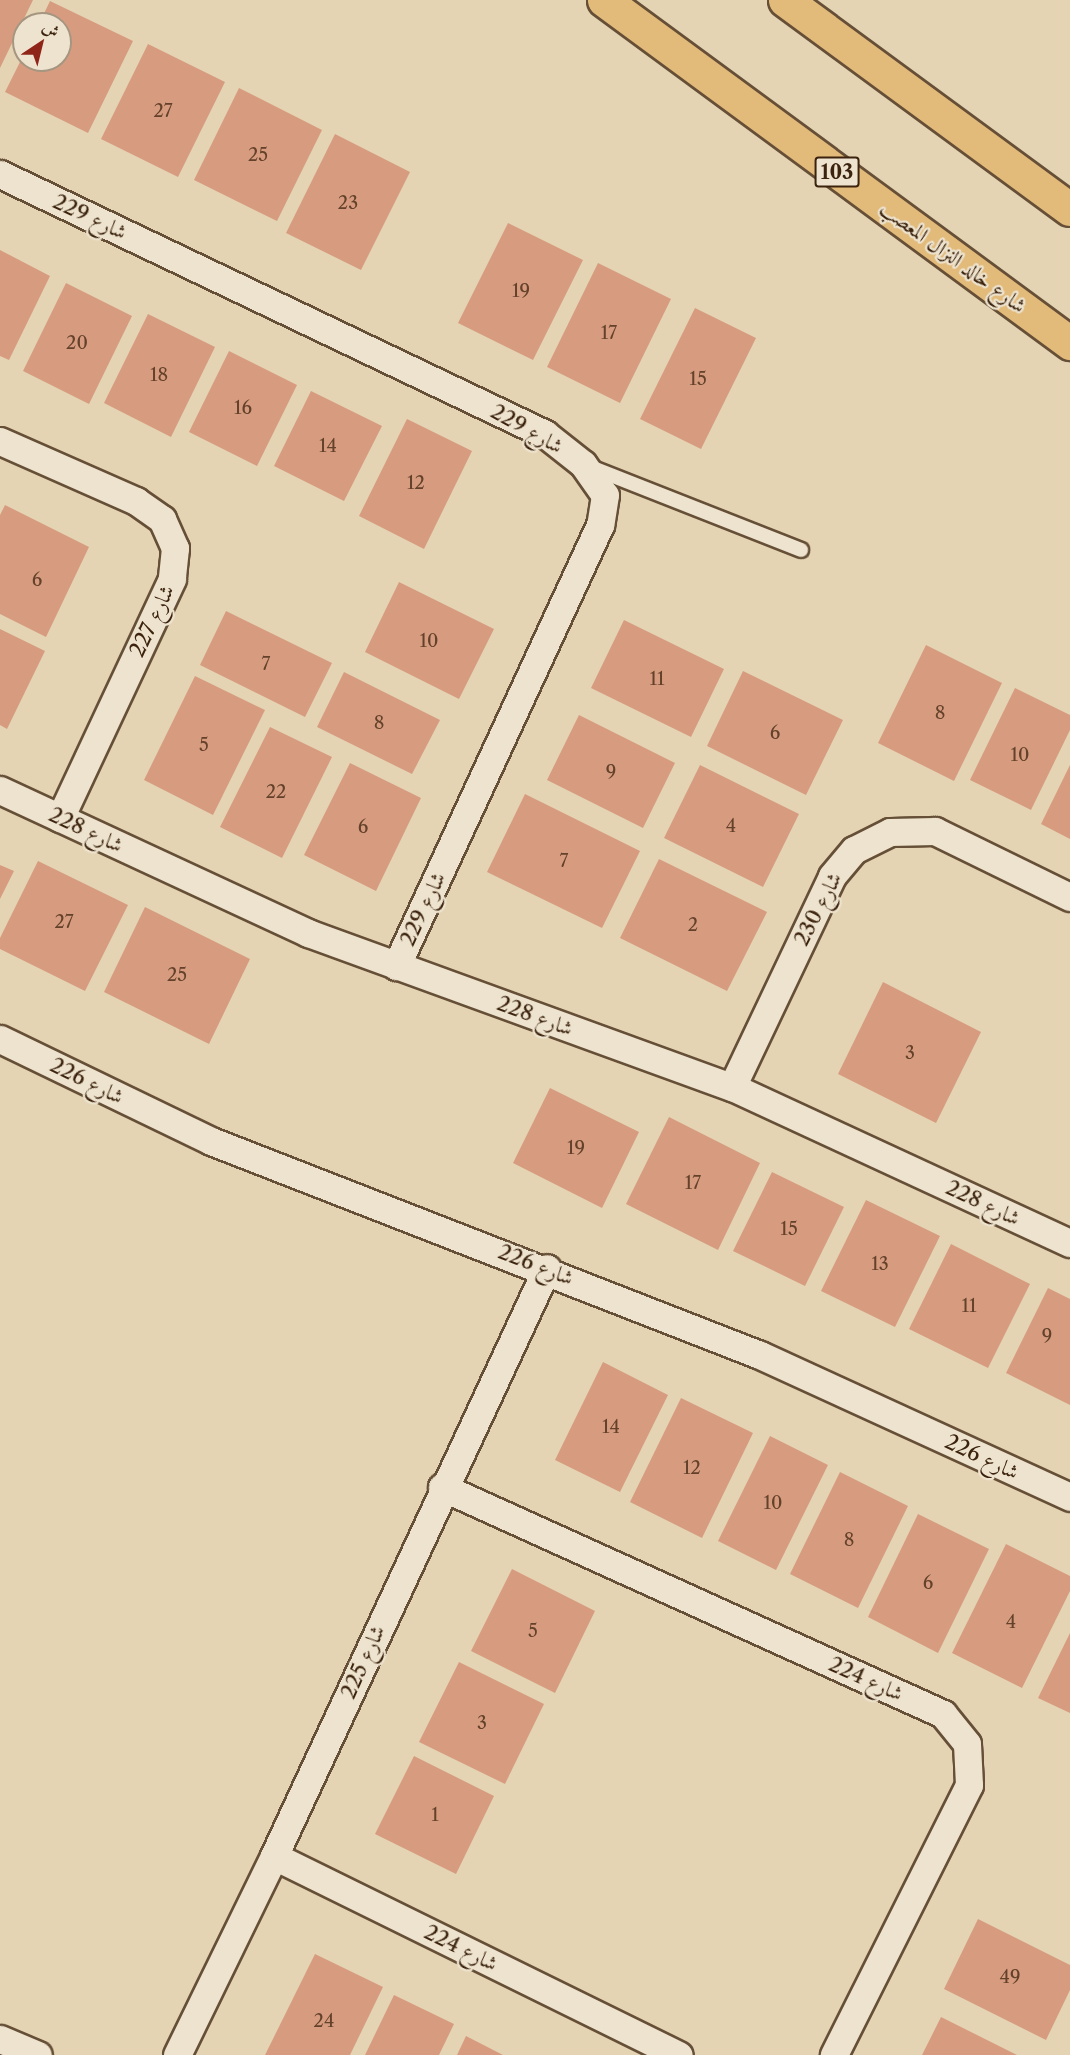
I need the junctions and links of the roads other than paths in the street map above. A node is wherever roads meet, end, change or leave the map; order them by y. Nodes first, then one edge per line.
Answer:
1 (604, 0) edge
2 (785, 0) edge
3 (0, 174) edge
4 (1070, 209) edge
5 (1070, 343) edge
6 (0, 441) edge
7 (584, 464) junction
8 (801, 550) dead end
9 (0, 789) edge
10 (60, 818) junction
11 (1070, 897) edge
12 (396, 966) junction
13 (1, 1042) edge
14 (732, 1087) junction
15 (1070, 1243) edge
16 (547, 1268) junction
17 (442, 1487) junction
18 (1070, 1497) edge
19 (274, 1856) junction
20 (0, 2039) edge
21 (38, 2055) edge
22 (177, 2055) edge
23 (679, 2055) edge
24 (834, 2055) edge

1 - 5 main road, شارع خالد النزال المعصب / 103
2 - 4 main road
3 - 7 street, شارع 229
6 - 10 street, شارع 227
7 - 8 lane
7 - 12 street, شارع 229
9 - 10 street, شارع 228
10 - 12 street, شارع 228
11 - 14 street, شارع 230
12 - 14 street, شارع 228
13 - 16 street, شارع 226
14 - 15 street, شارع 228
16 - 17 street, شارع 225
16 - 18 street, شارع 226
17 - 19 street, شارع 225
17 - 24 street, شارع 224
19 - 22 street, شارع 225
19 - 23 street, شارع 224
20 - 21 street

